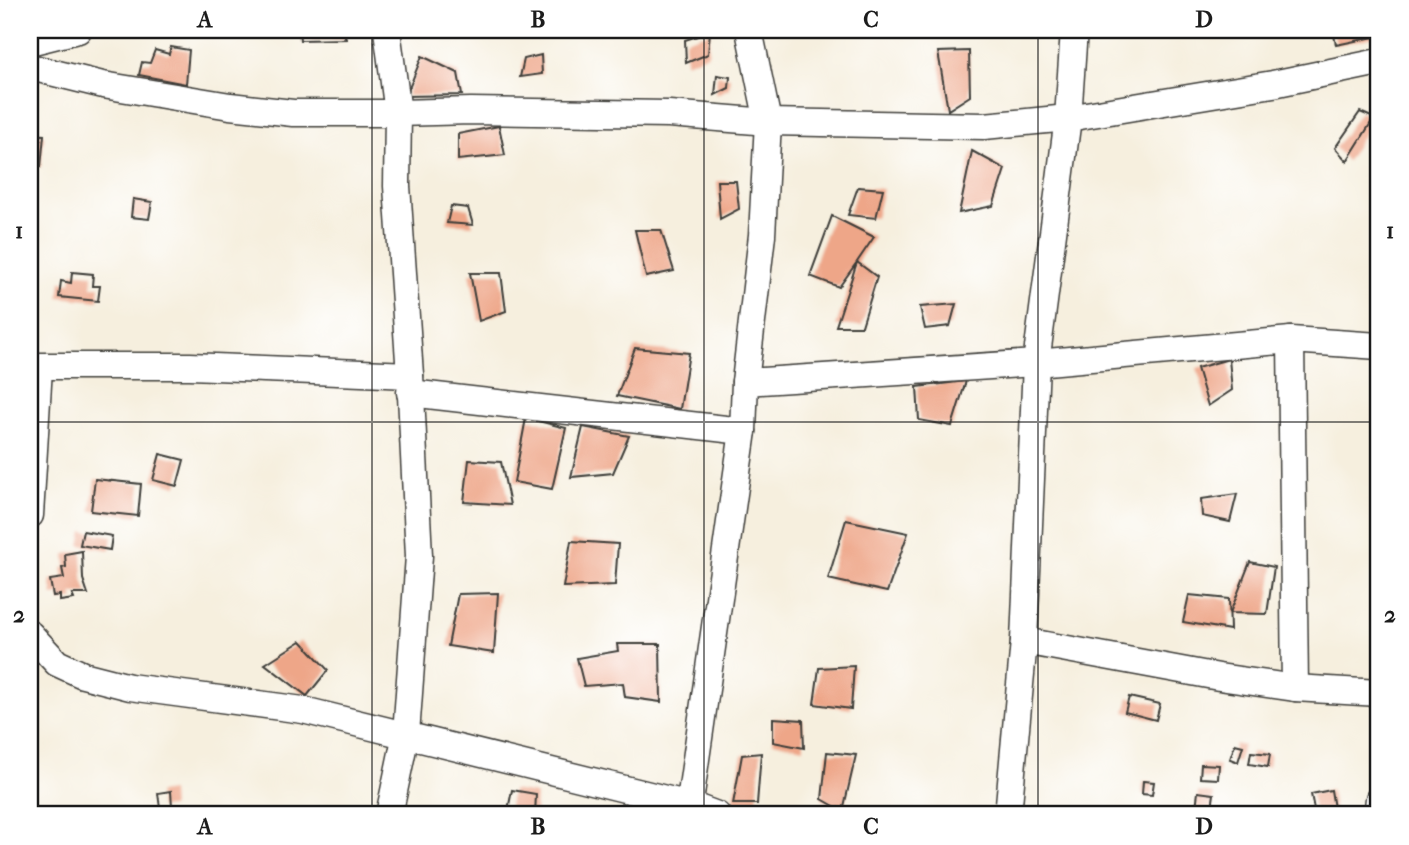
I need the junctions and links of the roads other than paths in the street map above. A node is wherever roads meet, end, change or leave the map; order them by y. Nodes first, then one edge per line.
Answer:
1 (78, 30) edge
2 (387, 30) edge
3 (749, 30) edge
4 (1074, 30) edge
5 (30, 42) edge
6 (1379, 62) edge
7 (30, 67) edge
8 (398, 113) junction
9 (1068, 118) junction
10 (768, 122) junction
11 (1291, 340) junction
12 (1379, 346) edge
13 (1036, 363) junction
14 (34, 367) edge
15 (745, 382) junction
16 (410, 384) junction
17 (743, 431) junction
18 (30, 515) edge
19 (30, 634) edge
20 (1024, 641) junction
21 (1295, 688) junction
22 (1379, 693) edge
23 (406, 734) junction
24 (1379, 799) edge
25 (689, 810) edge
26 (389, 815) edge
27 (717, 815) edge
28 (1008, 815) edge
29 (1377, 815) edge

1 - 5 street
2 - 8 street
3 - 10 street
4 - 9 street
6 - 9 street
7 - 8 street
8 - 10 street
8 - 16 street
9 - 10 street
9 - 13 street
10 - 15 street
11 - 12 street
11 - 13 street
11 - 21 street
13 - 15 street
13 - 20 street
14 - 16 street
14 - 18 street
15 - 17 street
16 - 17 street
16 - 23 street
17 - 25 street
19 - 23 street
20 - 21 street
20 - 28 street
21 - 22 street
23 - 25 street
23 - 26 street
24 - 29 street
25 - 27 street

